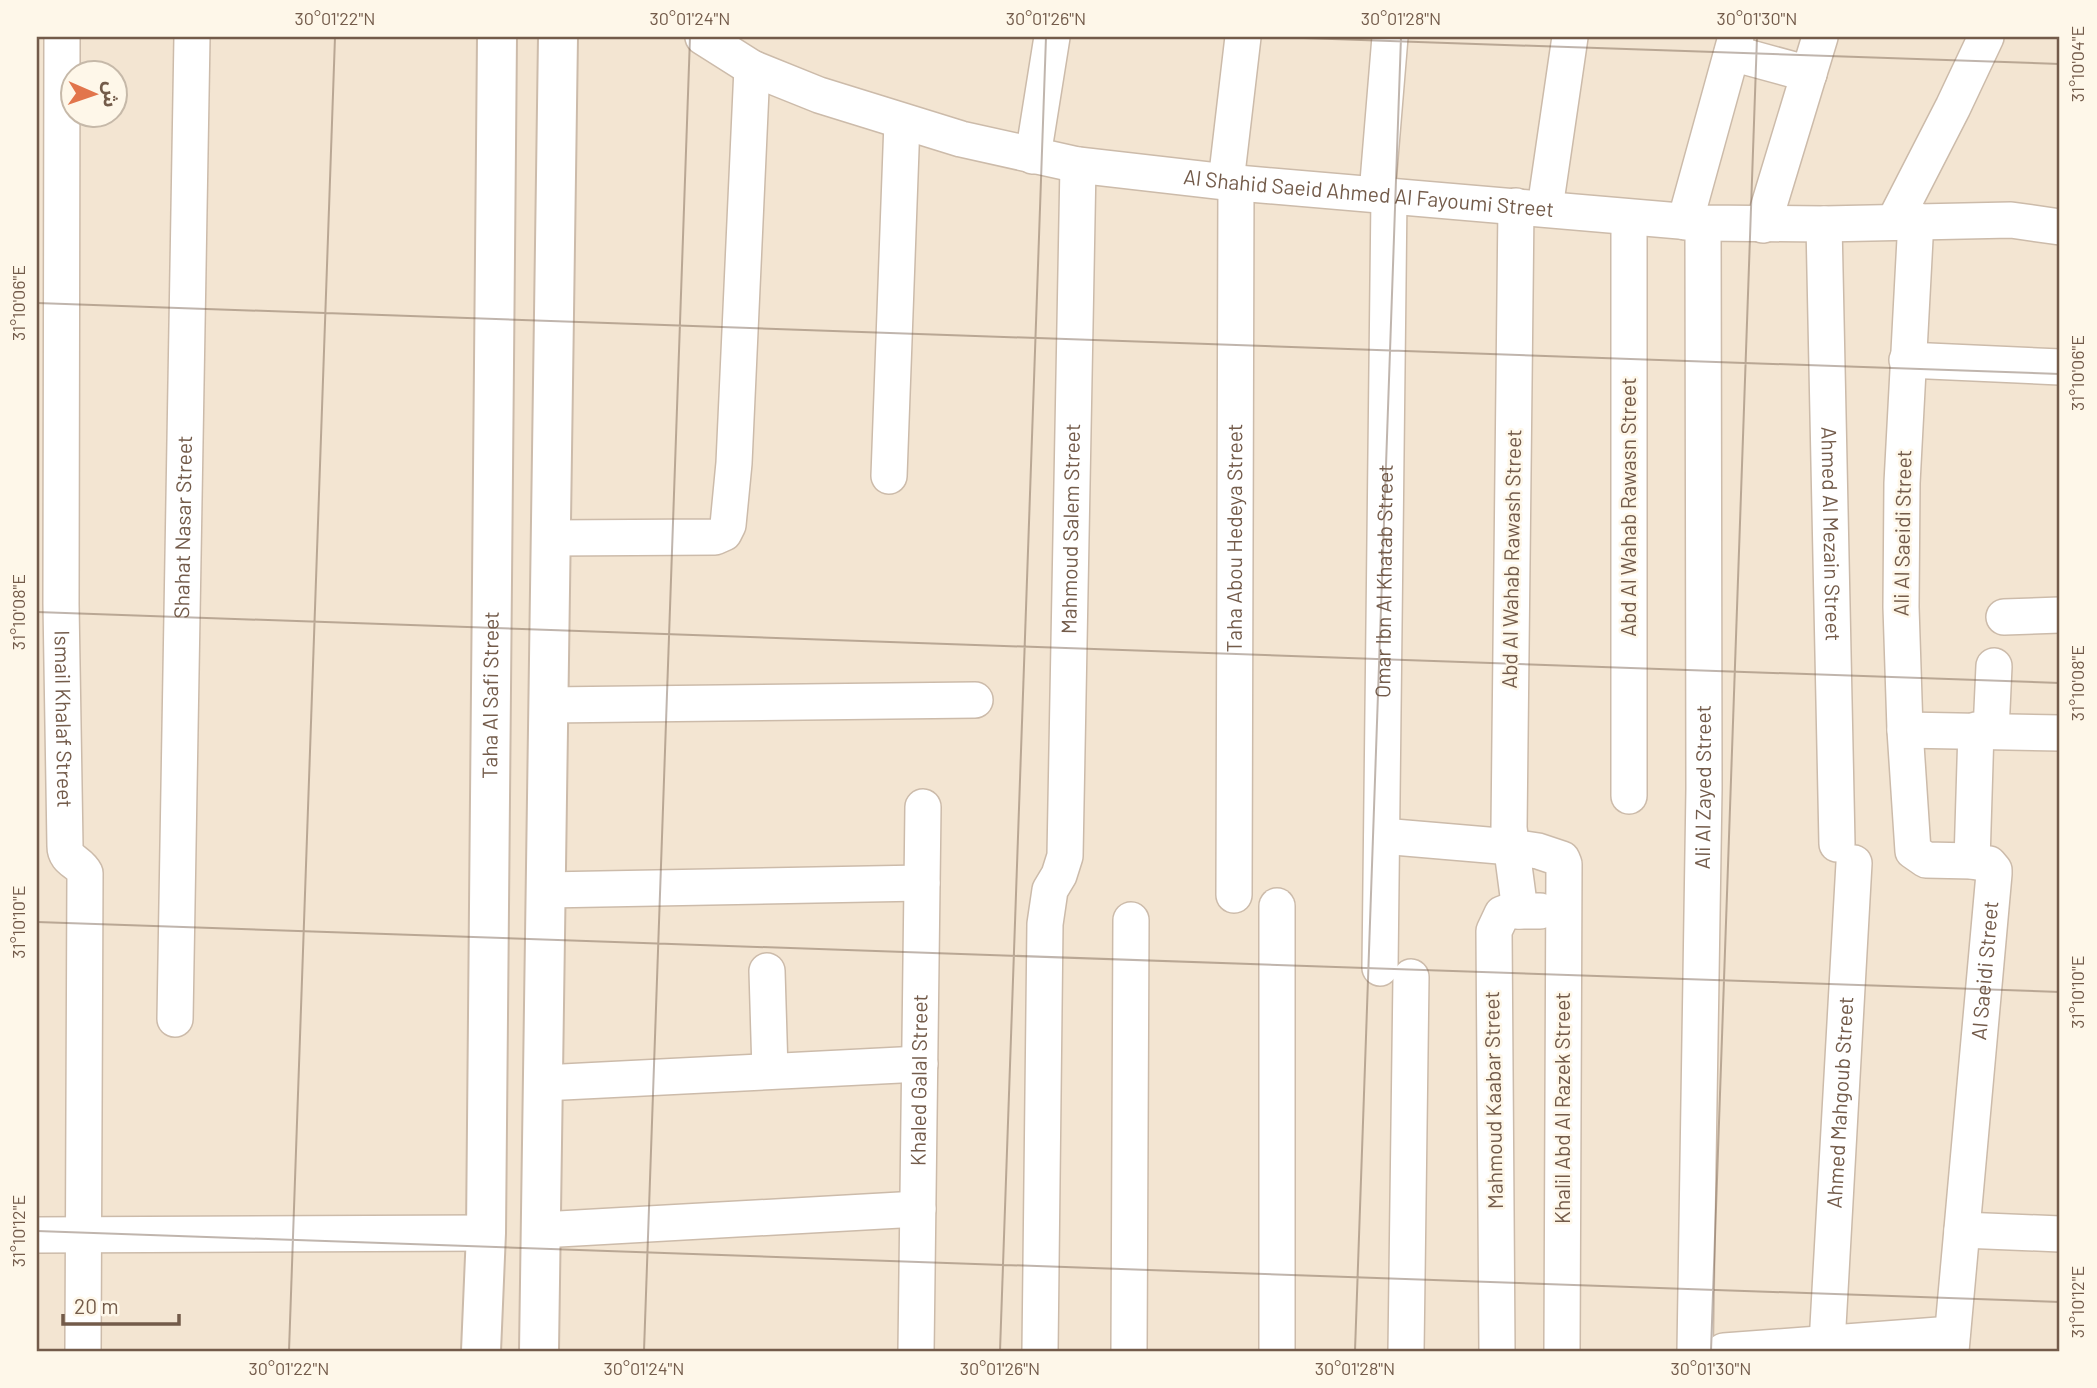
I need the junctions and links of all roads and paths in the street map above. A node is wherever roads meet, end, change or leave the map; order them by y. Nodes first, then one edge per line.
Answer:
1 (62, 37) edge
2 (192, 37) edge
3 (496, 37) edge
4 (558, 37) edge
5 (703, 37) edge
6 (1052, 37) edge
7 (1243, 37) edge
8 (1391, 37) edge
9 (1570, 37) edge
10 (1820, 37) edge
11 (1986, 37) edge
12 (1734, 45) edge
13 (752, 68) junction
14 (1809, 74) junction
15 (902, 122) junction
16 (1033, 156) junction
17 (1078, 165) junction
18 (1231, 182) junction
19 (1383, 195) junction
20 (1530, 207) junction
21 (1629, 218) junction
22 (1905, 221) junction
23 (1694, 223) junction
24 (1824, 224) junction
25 (1763, 225) junction
26 (2060, 227) edge
27 (1907, 360) junction
28 (2060, 367) edge
29 (889, 476) dead end
30 (551, 538) junction
31 (49, 604) edge
32 (2060, 615) edge
33 (2004, 617) dead end
34 (1994, 666) dead end
35 (975, 700) dead end
36 (548, 705) junction
37 (1905, 730) junction
38 (1983, 730) junction
39 (2060, 733) edge
40 (1629, 796) dead end
41 (923, 807) dead end
42 (1382, 836) junction
43 (1511, 847) junction
44 (1845, 853) joint
45 (1972, 861) junction
46 (922, 883) junction
47 (545, 890) junction
48 (1234, 895) dead end
49 (1277, 906) dead end
50 (1520, 911) junction
51 (1564, 912) junction
52 (1131, 920) dead end
53 (767, 971) dead end
54 (175, 1018) dead end
55 (920, 1064) junction
56 (770, 1071) junction
57 (543, 1083) junction
58 (918, 1209) junction
59 (541, 1230) junction
60 (1962, 1230) junction
61 (486, 1233) junction
62 (2060, 1234) edge
63 (37, 1235) edge
64 (83, 1235) junction
65 (540, 1292) junction
66 (483, 1295) junction
67 (1827, 1343) junction
68 (1951, 1343) edge
69 (83, 1351) edge
70 (481, 1351) edge
71 (539, 1351) edge
72 (916, 1351) edge
73 (1040, 1351) edge
74 (1129, 1351) edge
75 (1277, 1351) edge
76 (1406, 1351) edge
77 (1497, 1351) edge
78 (1562, 1351) edge
79 (1695, 1351) edge
80 (1724, 1351) edge

1 - 31 street, Ismail Khalaf Street
2 - 54 street, Shahat Nasar Street
3 - 61 street, Taha Al Safi Street
4 - 30 street
5 - 13 street, Al Shahid Saeid Ahmed Al Fayoumi Street
6 - 16 street
7 - 18 street, Taha Abou Hedeya Street
8 - 19 street, Omar Ibn Al Khatab Street
9 - 20 street, Abd Al Wahab Rawash Street
10 - 14 street
11 - 22 street
12 - 14 street
12 - 23 street, Ali Al Zayed Street
13 - 15 street, Al Shahid Saeid Ahmed Al Fayoumi Street
13 - 30 street
14 - 25 street
15 - 16 street, Al Shahid Saeid Ahmed Al Fayoumi Street
15 - 29 street
16 - 17 street, Al Shahid Saeid Ahmed Al Fayoumi Street
17 - 18 street, Al Shahid Saeid Ahmed Al Fayoumi Street
17 - 73 street, Mahmoud Salem Street
18 - 19 street, Al Shahid Saeid Ahmed Al Fayoumi Street
18 - 48 street, Taha Abou Hedeya Street
19 - 20 street, Al Shahid Saeid Ahmed Al Fayoumi Street
19 - 42 street, Omar Ibn Al Khatab Street
20 - 21 street, Al Shahid Saeid Ahmed Al Fayoumi Street
20 - 43 street, Abd Al Wahab Rawash Street
21 - 23 street, Al Shahid Saeid Ahmed Al Fayoumi Street
21 - 40 street, Abd Al Wahab Rawasn Street
22 - 24 street, Al Shahid Saeid Ahmed Al Fayoumi Street
22 - 26 street, Al Shahid Saeid Ahmed Al Fayoumi Street
22 - 27 street, Ali Al Saeidi Street
23 - 25 street, Al Shahid Saeid Ahmed Al Fayoumi Street
23 - 79 street, Ali Al Zayed Street
24 - 25 street, Al Shahid Saeid Ahmed Al Fayoumi Street
24 - 44 street, Ahmed Al Mezain Street
27 - 28 street
27 - 37 street, Ali Al Saeidi Street
30 - 36 street
31 - 64 street, Ismail Khalaf Street
32 - 33 street
34 - 38 street
35 - 36 street
36 - 47 street
37 - 38 street
37 - 45 street, Ali Al Saeidi Street
38 - 39 street
38 - 45 street
41 - 46 street, Khaled Galal Street
42 - 43 street
42 - 76 street, Omar Ibn Al Khatab Street
43 - 50 street, Abd Al Wahab Rawash Street
43 - 51 street, Khalil Abd Al Razek Street
44 - 67 street, Ahmed Mahgoub Street
45 - 60 street, Al Saeidi Street
46 - 47 street
46 - 55 street, Khaled Galal Street
47 - 57 street
49 - 75 street
50 - 51 street
50 - 77 street, Mahmoud Kaabar Street
51 - 78 street, Khalil Abd Al Razek Street
52 - 74 street
53 - 56 street
55 - 56 street
55 - 58 street, Khaled Galal Street
56 - 57 street
57 - 59 street
58 - 59 street
58 - 72 street, Khaled Galal Street
59 - 65 street
60 - 62 street
60 - 68 street
61 - 64 street
61 - 66 street, Taha Al Safi Street
63 - 64 street
64 - 69 street, Ismail Khalaf Street
65 - 66 street
65 - 71 street
66 - 70 street, Taha Al Safi Street
67 - 68 street
67 - 80 street

